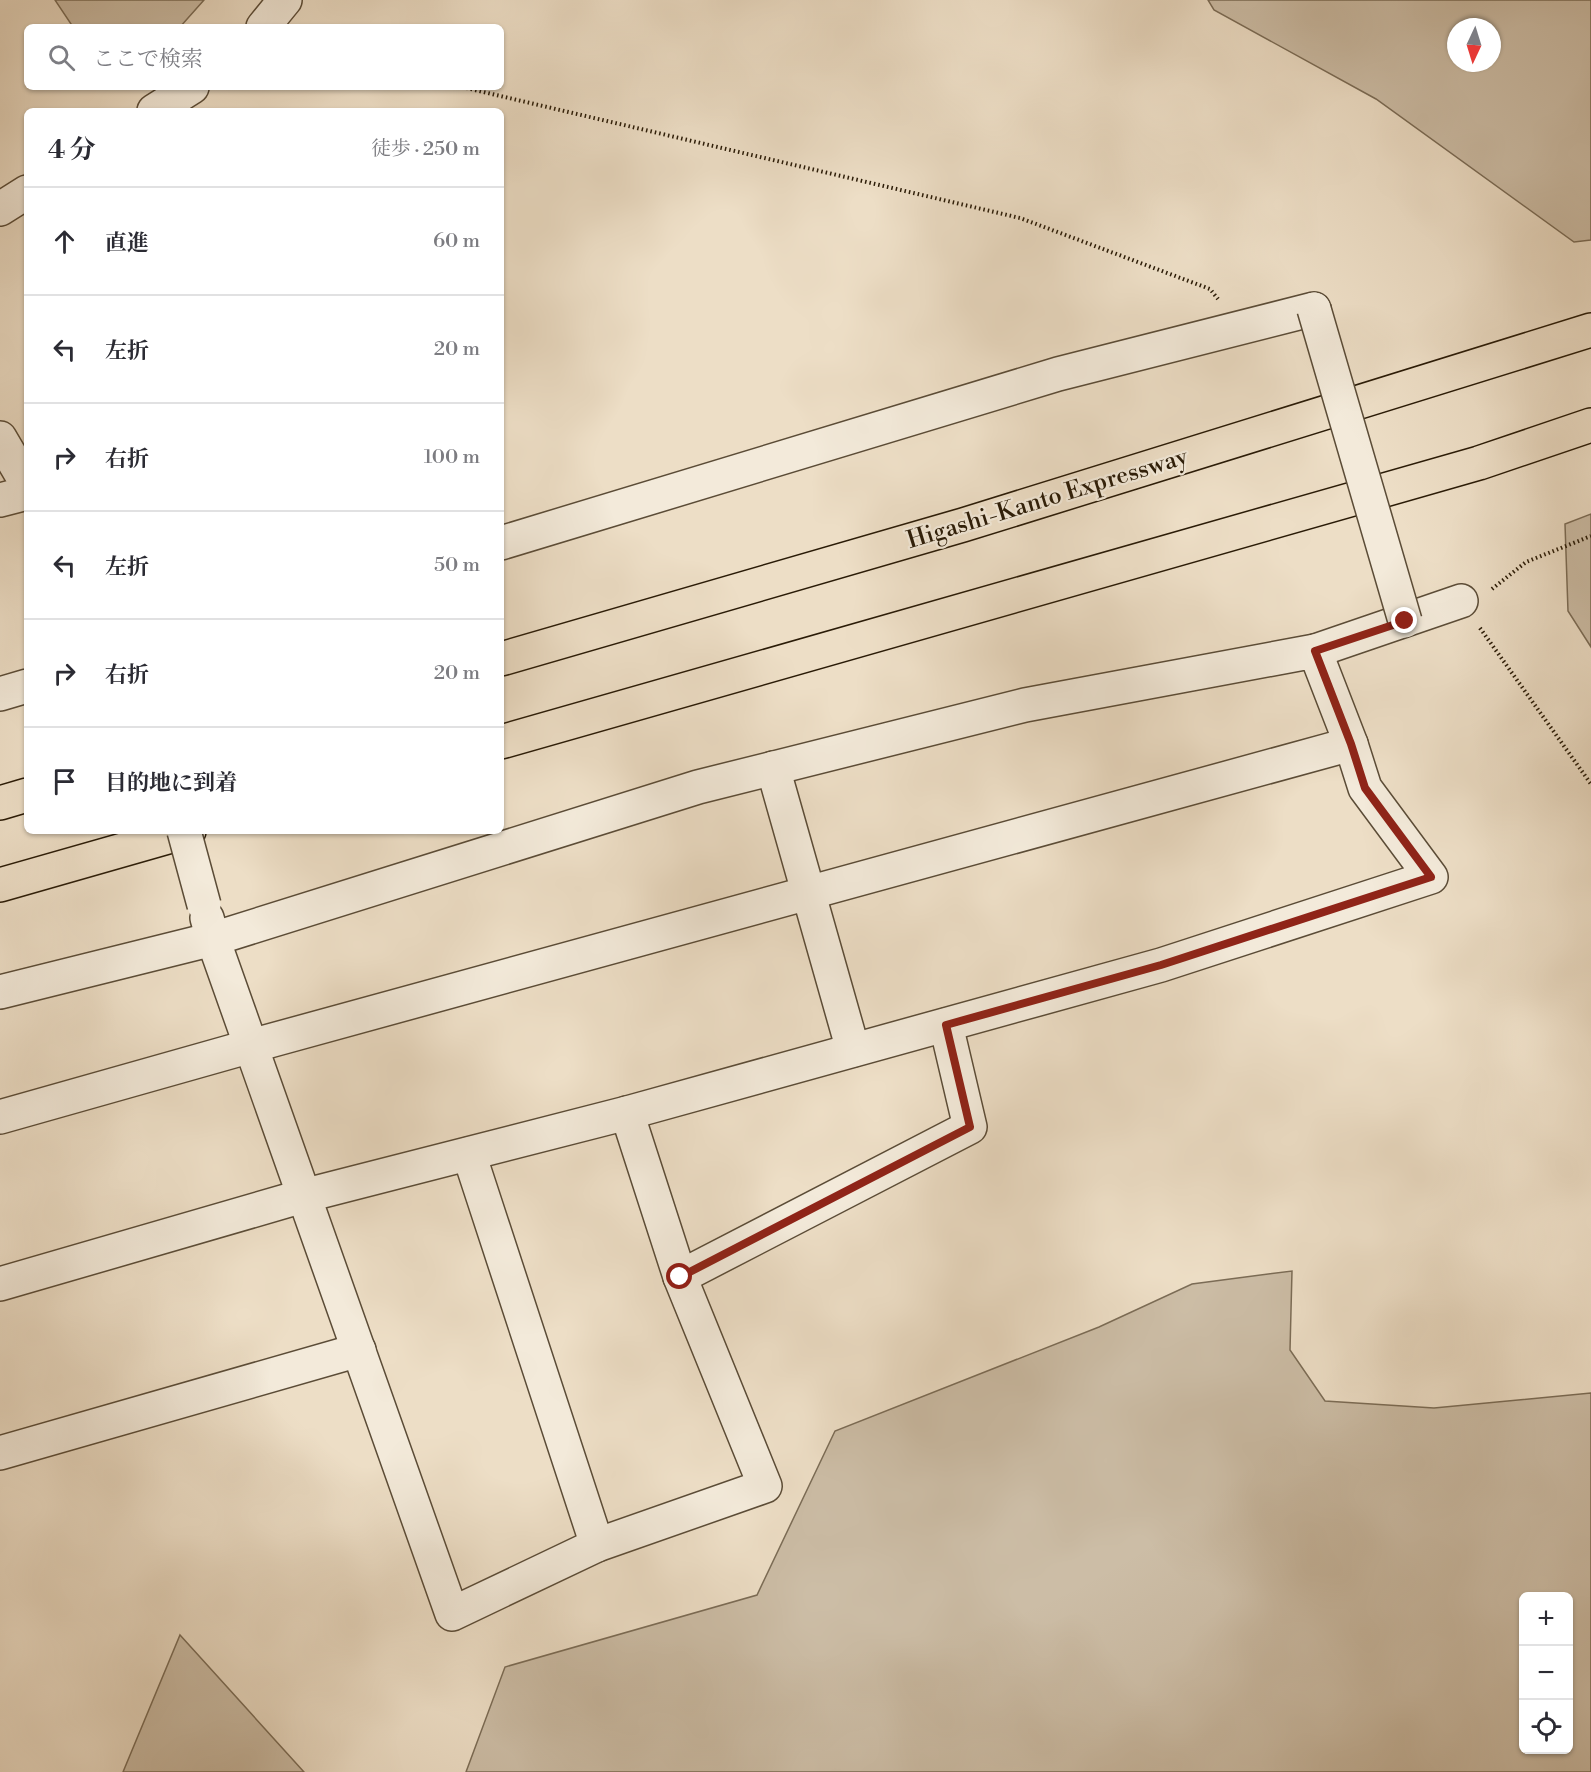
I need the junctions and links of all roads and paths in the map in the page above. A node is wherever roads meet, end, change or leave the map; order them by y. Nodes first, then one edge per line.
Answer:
1 (285, 0) edge
2 (265, 24) edge
3 (187, 90) edge
4 (475, 90) edge
5 (159, 108) edge
6 (24, 194) edge
7 (0, 209) edge
8 (1241, 327) junction
9 (1591, 330) edge
10 (1591, 426) edge
11 (0, 438) edge
12 (24, 479) edge
13 (24, 494) edge
14 (0, 501) edge
15 (1591, 536) edge
16 (504, 542) edge
17 (1461, 601) junction
18 (1405, 621) junction
19 (1315, 651) junction
20 (504, 658) edge
21 (24, 687) edge
22 (0, 694) edge
23 (504, 741) edge
24 (1351, 744) junction
25 (773, 768) junction
26 (1591, 784) edge
27 (24, 796) edge
28 (0, 803) edge
29 (178, 834) edge
30 (185, 834) edge
31 (0, 885) edge
32 (809, 892) junction
33 (213, 939) junction
34 (0, 992) edge
35 (946, 1025) junction
36 (251, 1046) junction
37 (853, 1050) junction
38 (627, 1113) junction
39 (0, 1117) edge
40 (469, 1154) junction
41 (303, 1196) junction
42 (680, 1277) junction
43 (0, 1284) edge
44 (359, 1350) junction
45 (0, 1453) edge
46 (597, 1545) junction

1 - 2 street
3 - 5 street
4 - 8 path
6 - 7 street
8 - 16 street
8 - 18 street, bridge
9 - 20 highway, Higashi-Kanto Expressway
10 - 23 highway
11 - 12 street
13 - 14 street
15 - 17 path
17 - 18 street
17 - 26 path
18 - 19 street
19 - 24 street
19 - 25 street
21 - 22 street
24 - 32 street
24 - 35 street
25 - 32 street
25 - 33 street
27 - 28 highway
29 - 31 highway
30 - 33 street, bridge
32 - 36 street
32 - 37 street
33 - 34 street
33 - 36 street
35 - 37 street
35 - 42 street
36 - 39 street
36 - 41 street
37 - 38 street
38 - 40 street
38 - 42 street
40 - 41 street
40 - 46 street
41 - 43 street
41 - 44 street
42 - 46 street
44 - 45 street
44 - 46 street

